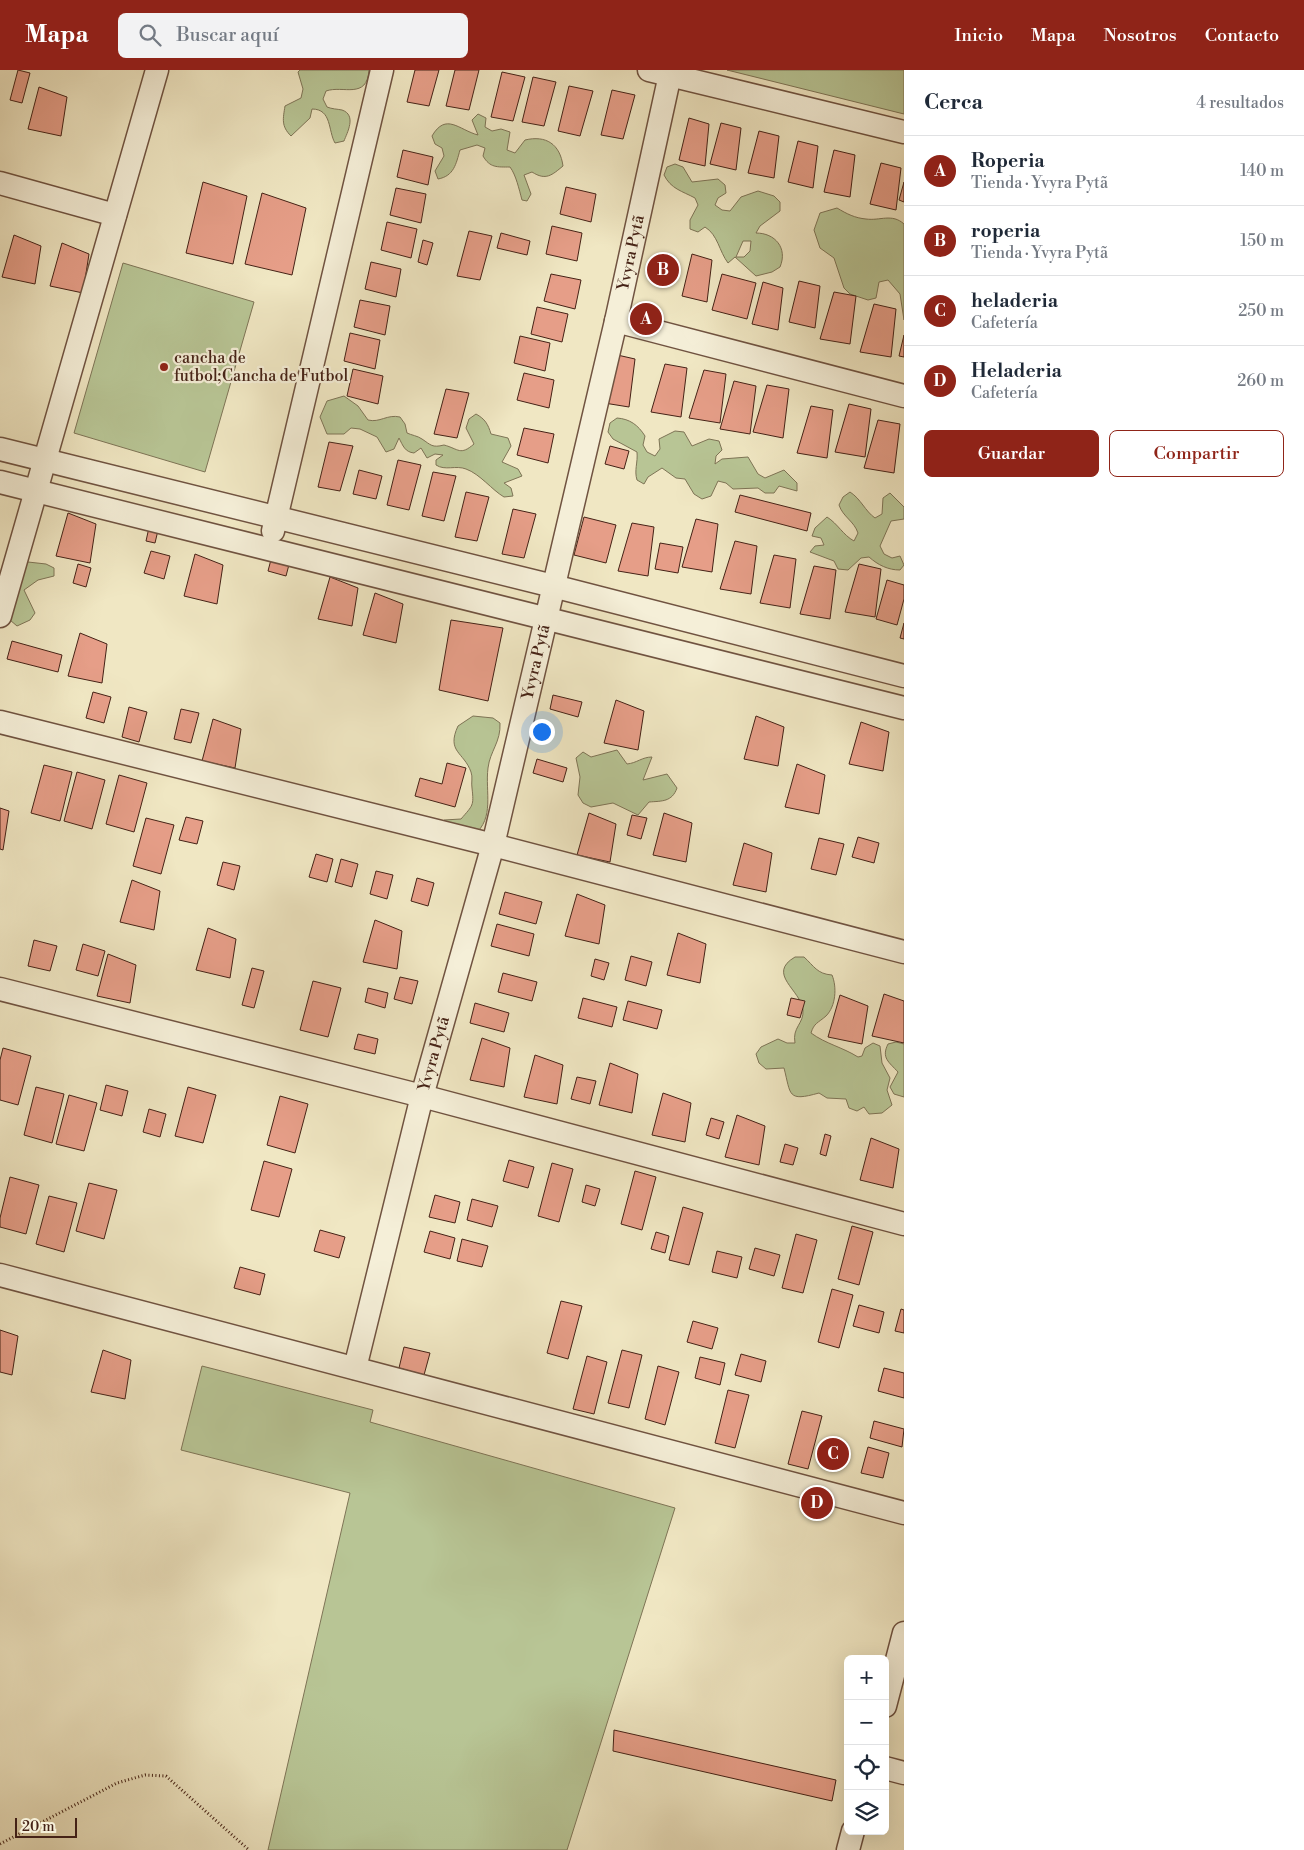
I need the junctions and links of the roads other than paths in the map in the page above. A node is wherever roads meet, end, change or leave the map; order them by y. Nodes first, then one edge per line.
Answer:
1 (157, 70) edge
2 (382, 70) edge
3 (663, 72) edge
4 (904, 132) edge
5 (0, 184) edge
6 (115, 215) junction
7 (616, 321) junction
8 (904, 396) edge
9 (0, 449) edge
10 (44, 460) junction
11 (0, 482) edge
12 (36, 491) junction
13 (277, 518) junction
14 (269, 549) junction
15 (553, 586) junction
16 (0, 616) edge
17 (546, 618) junction
18 (904, 676) edge
19 (904, 708) edge
20 (0, 722) edge
21 (493, 845) junction
22 (904, 952) edge
23 (0, 989) edge
24 (422, 1096) junction
25 (904, 1224) edge
26 (0, 1275) edge
27 (355, 1368) junction
28 (904, 1512) edge
29 (904, 1633) edge
30 (887, 1700) edge
31 (889, 1769) edge
32 (904, 1773) edge
33 (852, 1835) edge
34 (848, 1850) edge

1 - 6 street
2 - 13 street
3 - 4 street
3 - 7 street, Yvyra Pytã
5 - 6 street
6 - 10 street
7 - 8 street
7 - 15 street, Yvyra Pytã
9 - 10 street
10 - 12 street
10 - 13 street
11 - 12 street
12 - 14 street
12 - 16 street
13 - 14 street
13 - 15 street
14 - 17 street
15 - 17 street, Yvyra Pytã
15 - 18 street
17 - 19 street
17 - 21 street, Yvyra Pytã
20 - 21 street
21 - 22 street
21 - 24 street, Yvyra Pytã
23 - 24 street
24 - 25 street
24 - 27 street, Yvyra Pytã
26 - 27 street
27 - 28 street
29 - 30 street
31 - 32 street
33 - 34 street

